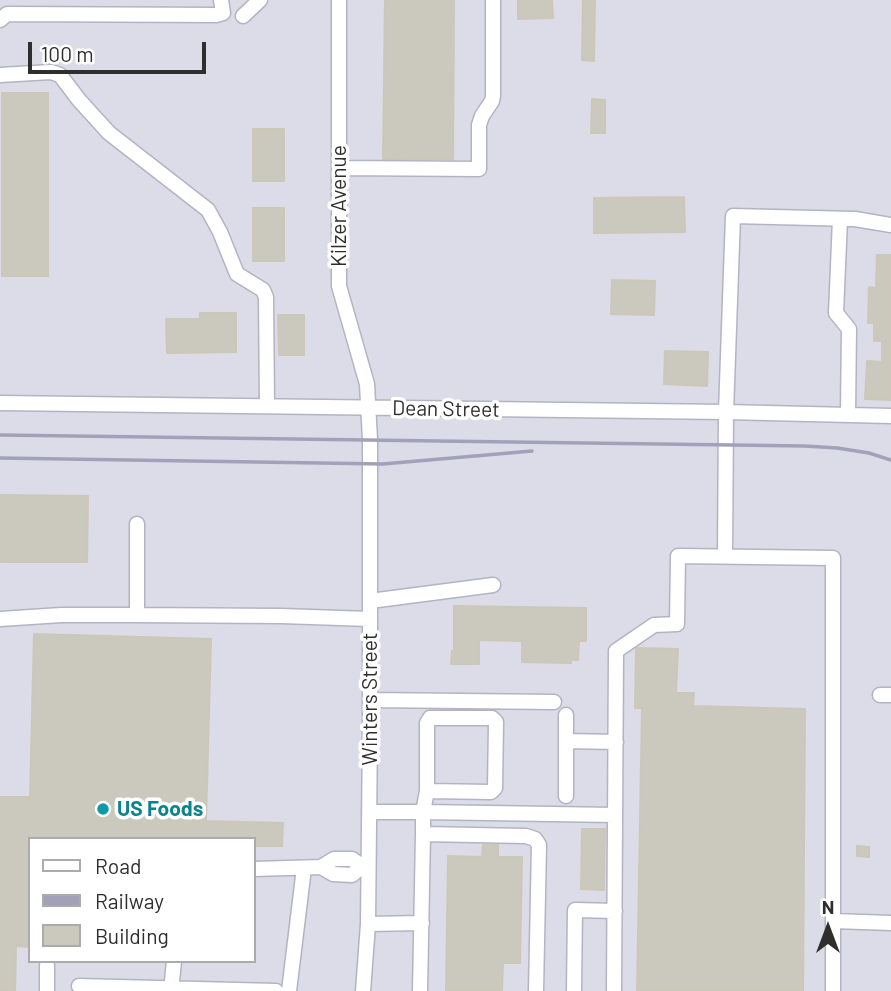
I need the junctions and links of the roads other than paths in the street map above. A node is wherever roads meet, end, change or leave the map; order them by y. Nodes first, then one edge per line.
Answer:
1 (222, 0) edge
2 (260, 0) edge
3 (339, 0) edge
4 (493, 0) edge
5 (243, 16) dead end
6 (4, 17) edge
7 (0, 75) edge
8 (339, 168) junction
9 (840, 219) junction
10 (891, 225) edge
11 (0, 403) edge
12 (267, 406) junction
13 (369, 408) junction
14 (726, 412) junction
15 (848, 414) junction
16 (891, 416) edge
17 (136, 524) dead end
18 (725, 556) junction
19 (493, 585) dead end
20 (370, 601) junction
21 (138, 615) junction
22 (370, 619) junction
23 (0, 620) edge
24 (370, 701) junction
25 (554, 702) dead end
26 (566, 715) dead end
27 (566, 741) junction
28 (615, 742) junction
29 (427, 792) junction
30 (566, 796) dead end
31 (369, 811) junction
32 (423, 812) junction
33 (615, 815) junction
34 (423, 834) junction
35 (365, 866) junction
36 (256, 869) edge
37 (304, 869) junction
38 (615, 911) junction
39 (834, 921) junction
40 (422, 923) junction
41 (891, 923) edge
42 (368, 924) junction
43 (174, 963) edge
44 (47, 965) dead end
45 (79, 986) dead end
46 (171, 989) edge
47 (47, 991) edge
48 (276, 991) edge
49 (289, 991) edge
50 (363, 991) edge
51 (420, 991) edge
52 (536, 991) edge
53 (574, 991) edge
54 (614, 991) edge
55 (833, 991) edge

1 - 6 street
2 - 5 street
3 - 8 street, Kilzer Avenue
4 - 8 street
7 - 12 street
8 - 13 street, Kilzer Avenue
9 - 10 street
9 - 14 street
9 - 15 street
11 - 12 street, Dean Street
12 - 13 street, Dean Street
13 - 14 street, Dean Street
13 - 20 street, Winters Street
14 - 15 street, Dean Street
14 - 18 street
15 - 16 street, Dean Street
17 - 21 street
18 - 28 street
18 - 39 street
19 - 20 street
20 - 22 street, Winters Street
21 - 22 street
21 - 23 street
22 - 24 street, Winters Street
24 - 25 street
24 - 31 street, Winters Street
26 - 27 street
27 - 28 street
27 - 30 street
28 - 33 street
29 - 29 street
29 - 32 street
31 - 32 street
31 - 35 street, Winters Street
32 - 33 street
32 - 34 street
33 - 38 street
34 - 40 street
34 - 52 street
35 - 37 street
35 - 42 street, Winters Street
36 - 37 street
37 - 49 street
38 - 53 street
38 - 54 street
39 - 41 street
39 - 55 street
40 - 42 street
40 - 51 street
42 - 50 street, Winters Street
43 - 46 street
44 - 47 street
45 - 46 street
46 - 48 street

